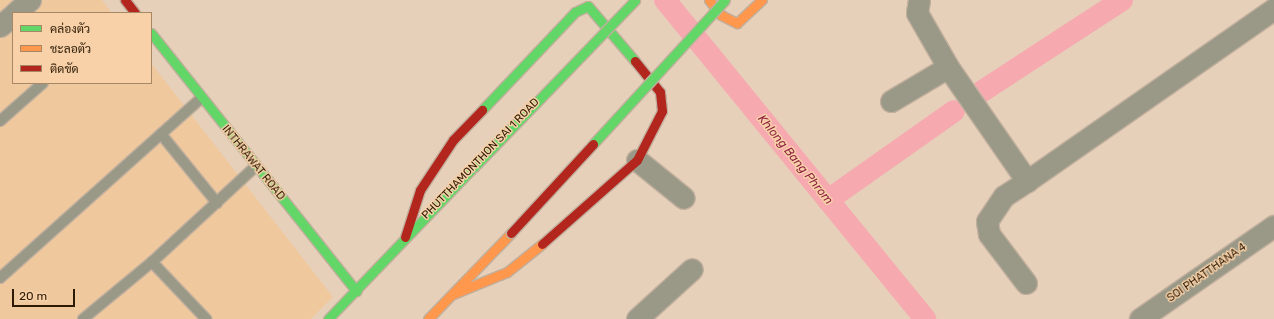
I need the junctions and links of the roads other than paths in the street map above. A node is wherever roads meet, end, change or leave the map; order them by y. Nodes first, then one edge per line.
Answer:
1 (30, 0) edge
2 (635, 0) edge
3 (709, 0) edge
4 (724, 0) edge
5 (762, 0) edge
6 (919, 0) edge
7 (1274, 9) edge
8 (16, 12) edge
9 (12, 16) edge
10 (0, 26) edge
11 (152, 34) edge
12 (948, 68) junction
13 (42, 84) edge
14 (201, 98) junction
15 (891, 101) dead end
16 (0, 121) edge
17 (161, 134) junction
18 (637, 160) junction
19 (256, 166) junction
20 (1027, 180) junction
21 (684, 198) dead end
22 (217, 204) junction
23 (1274, 226) edge
24 (405, 238) junction
25 (152, 262) junction
26 (692, 269) dead end
27 (0, 278) edge
28 (1026, 283) dead end
29 (356, 291) junction
30 (453, 294) junction
31 (83, 319) edge
32 (206, 319) edge
33 (328, 319) edge
34 (428, 319) edge
35 (638, 319) edge
36 (1140, 319) edge

1 - 8 street
2 - 24 main road, PHUTTHAMONTHON SAI 1 ROAD, bridge
3 - 5 main road
4 - 30 main road, bridge
6 - 12 street
7 - 20 street
9 - 10 street
11 - 14 main road, INTHRAWAT ROAD
12 - 15 street
12 - 20 street
13 - 16 lane
14 - 17 lane
14 - 19 main road, INTHRAWAT ROAD
17 - 22 lane
17 - 27 lane
18 - 21 street
18 - 24 main road
18 - 30 main road
19 - 22 lane
19 - 29 main road, INTHRAWAT ROAD
20 - 28 street
22 - 25 lane
23 - 36 street, SOI PHATTHANA 4
24 - 29 main road, PHUTTHAMONTHON SAI 1 ROAD
25 - 31 lane
25 - 32 lane
26 - 35 street
29 - 33 main road, PHUTTHAMONTHON SAI 1 ROAD
30 - 34 main road

